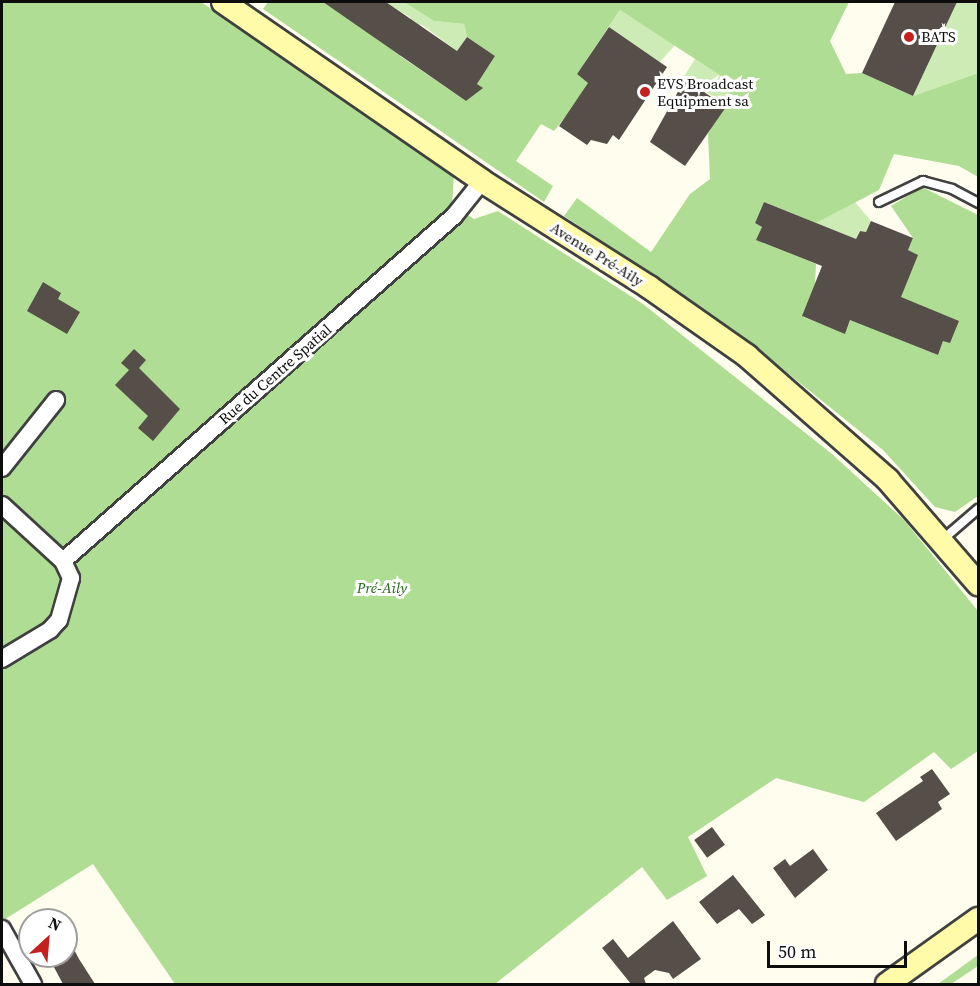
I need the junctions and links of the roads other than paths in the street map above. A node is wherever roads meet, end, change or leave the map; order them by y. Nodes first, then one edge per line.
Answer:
1 (224, 2) edge
2 (482, 181) junction
3 (879, 202) dead end
4 (978, 203) edge
5 (56, 400) dead end
6 (2, 468) edge
7 (2, 506) edge
8 (978, 511) edge
9 (942, 540) junction
10 (63, 561) junction
11 (978, 584) edge
12 (2, 659) edge
13 (978, 919) edge
14 (2, 929) edge
15 (33, 984) edge
16 (887, 984) edge

1 - 2 street, Avenue Pré-Aily
2 - 9 street, Avenue Pré-Aily
2 - 10 street, Rue du Centre Spatial
3 - 4 lane
5 - 6 street
7 - 10 street
8 - 9 lane
9 - 11 street, Avenue Pré-Aily
10 - 12 street
13 - 16 street
14 - 15 street

